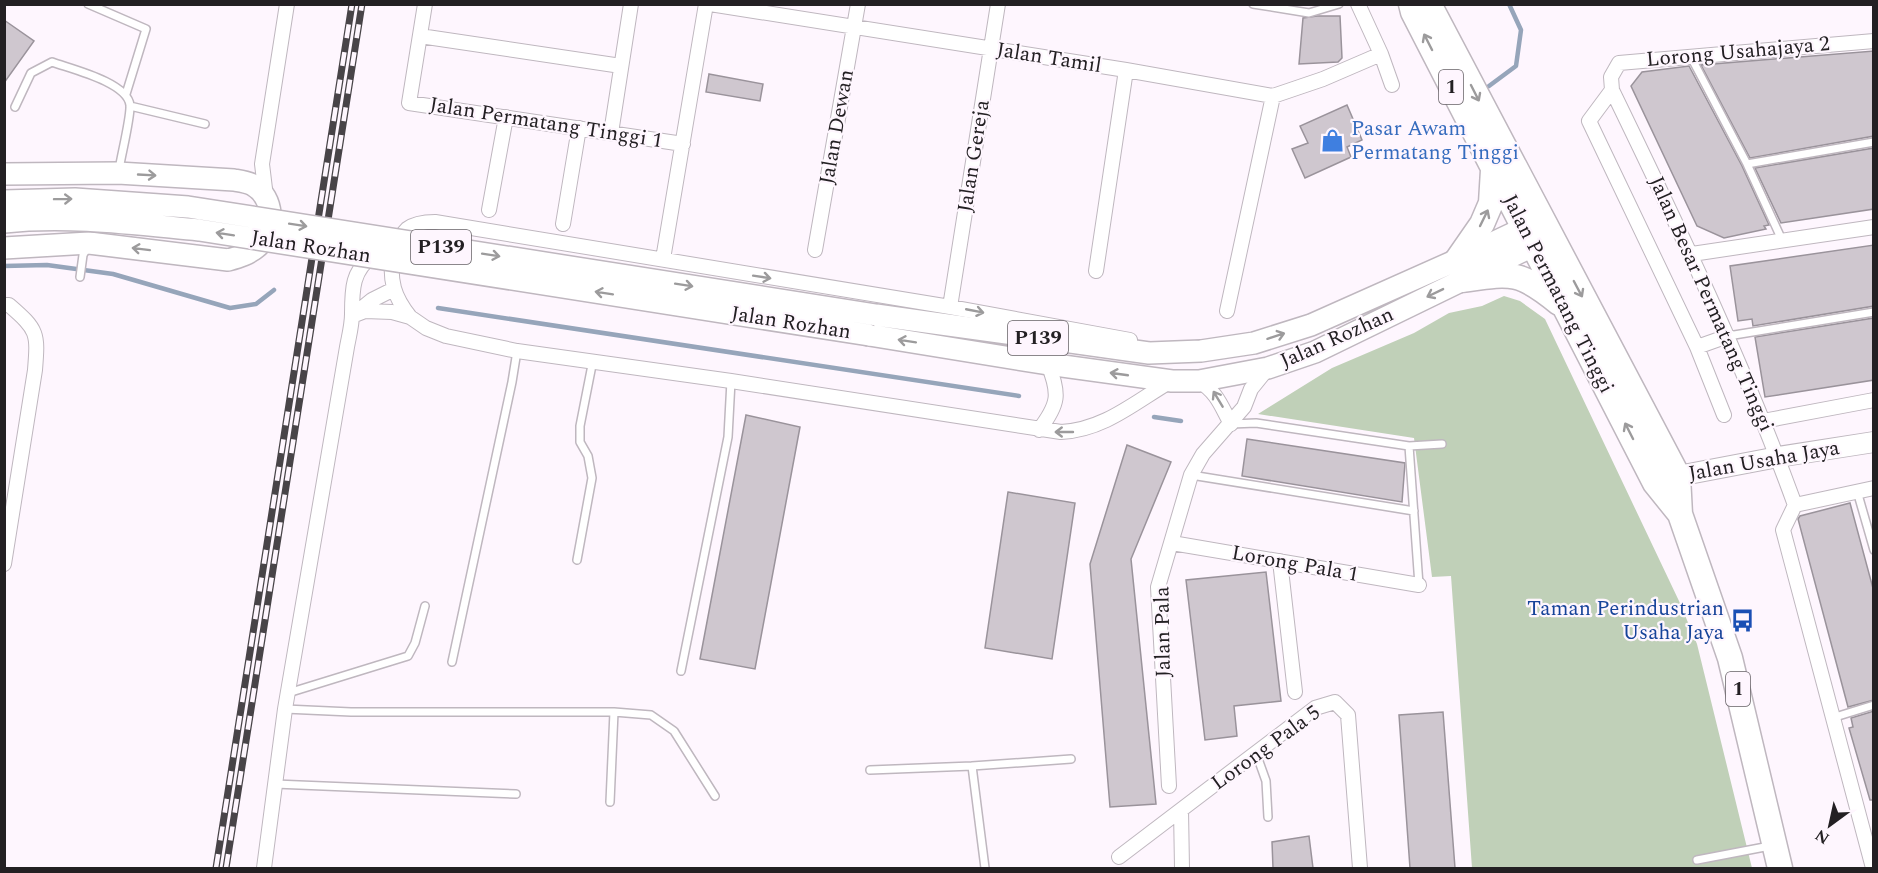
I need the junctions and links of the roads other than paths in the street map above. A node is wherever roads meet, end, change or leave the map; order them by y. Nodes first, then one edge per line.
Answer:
1 (88, 4) edge
2 (287, 4) edge
3 (425, 4) edge
4 (631, 4) edge
5 (708, 4) edge
6 (858, 4) edge
7 (998, 4) edge
8 (1253, 4) edge
9 (1339, 4) edge
10 (1358, 4) edge
11 (1411, 4) edge
12 (1429, 4) edge
13 (854, 27) junction
14 (420, 36) junction
15 (1874, 41) edge
16 (991, 49) junction
17 (1381, 54) junction
18 (1690, 56) junction
19 (621, 66) junction
20 (1126, 70) junction
21 (1611, 83) junction
22 (1392, 85) dead end
23 (126, 94) junction
24 (1274, 96) junction
25 (130, 106) junction
26 (15, 107) dead end
27 (506, 117) junction
28 (205, 124) dead end
29 (579, 128) junction
30 (611, 133) junction
31 (1874, 142) edge
32 (683, 144) junction
33 (1747, 164) junction
34 (1493, 169) junction
35 (118, 173) junction
36 (4, 174) edge
37 (266, 196) junction
38 (4, 201) edge
39 (489, 210) dead end
40 (4, 222) edge
41 (563, 224) dead end
42 (1874, 227) edge
43 (1537, 233) junction
44 (1782, 240) junction
45 (397, 243) junction
46 (4, 248) edge
47 (86, 249) junction
48 (815, 250) dead end
49 (1692, 254) junction
50 (663, 259) junction
51 (1096, 270) dead end
52 (1460, 270) junction
53 (80, 277) dead end
54 (394, 289) junction
55 (4, 305) edge
56 (950, 307) junction
57 (1227, 311) dead end
58 (1567, 311) junction
59 (1874, 312) edge
60 (352, 316) junction
61 (410, 317) junction
62 (873, 325) junction
63 (1728, 336) junction
64 (1697, 347) junction
65 (517, 351) junction
66 (1201, 351) junction
67 (593, 360) junction
68 (1048, 364) junction
69 (1268, 368) junction
70 (730, 381) junction
71 (1172, 381) junction
72 (1198, 381) junction
73 (1874, 400) edge
74 (1724, 415) dead end
75 (1763, 421) junction
76 (1231, 424) junction
77 (1039, 430) junction
78 (1874, 442) edge
79 (1442, 444) dead end
80 (1409, 446) junction
81 (1778, 456) junction
82 (1191, 475) junction
83 (1666, 480) junction
84 (1874, 488) edge
85 (1857, 491) junction
86 (1796, 505) junction
87 (1414, 511) junction
88 (1172, 543) junction
89 (1874, 550) edge
90 (577, 560) dead end
91 (1281, 561) junction
92 (4, 564) edge
93 (1419, 585) joint
94 (425, 606) dead end
95 (452, 662) dead end
96 (681, 670) dead end
97 (1295, 692) dead end
98 (288, 693) junction
99 (1874, 705) edge
100 (285, 709) junction
101 (614, 712) junction
102 (1832, 718) junction
103 (1256, 753) junction
104 (1071, 759) dead end
105 (972, 766) junction
106 (870, 770) dead end
107 (275, 784) junction
108 (1169, 786) dead end
109 (516, 794) dead end
110 (715, 796) dead end
111 (610, 802) dead end
112 (1181, 810) junction
113 (1268, 817) dead end
114 (1775, 845) junction
115 (1119, 857) dead end
116 (1697, 860) dead end
117 (264, 868) edge
118 (985, 868) edge
119 (1182, 868) edge
120 (1360, 868) edge
121 (1780, 868) edge
122 (1873, 868) edge

1 - 23 lane
2 - 37 street
3 - 14 street
4 - 19 street
5 - 13 street, Jalan Tamil
5 - 32 street
6 - 13 street, Jalan Dewan
7 - 16 street, Jalan Gereja
8 - 9 lane
10 - 17 street
34 -> 11 highway, Jalan Permatang Tinggi / 1
12 -> 43 highway, Jalan Permatang Tinggi / 1
13 - 16 street, Jalan Tamil
13 - 48 street, Jalan Dewan
14 - 19 street
14 - 27 street, Jalan Permatang Tinggi 1
15 - 18 street, Lorong Usahajaya 2
16 - 20 street, Jalan Tamil
16 - 56 street, Jalan Gereja
17 - 22 street
17 - 24 street, Jalan Tamil
18 - 21 street, Lorong Usahajaya 2
18 - 33 lane
19 - 30 street
20 - 24 street, Jalan Tamil
20 - 51 street
21 - 49 street, Jalan Besar Permatang Tinggi
21 - 64 street, Jalan Besar Permatang Tinggi
23 - 25 lane
23 - 26 lane
24 - 57 street
25 - 28 lane
25 - 35 lane
27 - 29 street, Jalan Permatang Tinggi 1
27 - 39 street
29 - 30 street, Jalan Permatang Tinggi 1
29 - 41 street
30 - 32 street, Jalan Permatang Tinggi 1
31 - 33 lane
32 - 50 street
33 - 44 lane
34 - 43 highway, Jalan Permatang Tinggi / 1
52 -> 34 highway
35 - 36 main road
35 -> 37 main road
37 -> 47 main road
38 -> 62 main road, Jalan Rozhan / P139, bridge
62 -> 40 main road, Jalan Rozhan / P139, bridge
42 - 44 street
43 - 52 main road, Jalan Rozhan / P139
43 - 58 highway, Jalan Permatang Tinggi / 1
43 -> 83 highway, Jalan Permatang Tinggi / 1
44 - 49 street
45 - 50 street
45 - 54 street
45 - 60 street
46 - 47 main road
47 - 53 lane
49 - 63 street, Jalan Besar Permatang Tinggi
50 -> 56 street
52 - 58 highway
66 -> 52 main road, Jalan Rozhan / P139
52 -> 69 main road, Jalan Rozhan / P139
54 - 60 street
54 - 61 street
55 - 92 street
56 -> 66 street
83 -> 58 highway, Jalan Permatang Tinggi / 1
59 - 63 lane
60 - 61 street
60 - 98 street
61 - 65 street
62 - 66 main road, Jalan Rozhan / P139
68 -> 62 main road, Jalan Rozhan / P139
63 - 64 street
63 - 75 street, Jalan Besar Permatang Tinggi
64 - 74 street, Jalan Besar Permatang Tinggi
65 - 67 street
65 - 95 lane
67 - 70 street
67 - 90 lane
71 -> 68 main road, Jalan Rozhan / P139
68 - 77 street
69 - 72 main road, Jalan Rozhan / P139
69 - 76 street, Jalan Pala
70 - 77 street
70 - 96 lane
71 - 72 main road, Jalan Rozhan / P139
71 -> 77 street
76 -> 72 street
73 - 75 street, Jalan Usaha Jaya
75 - 81 street, Jalan Besar Permatang Tinggi
76 - 80 lane
76 - 82 street, Jalan Pala
78 - 81 street, Jalan Usaha Jaya
79 - 80 lane
80 - 87 lane
81 - 83 street, Jalan Usaha Jaya
81 - 86 street, Jalan Besar Permatang Tinggi
82 - 87 lane
82 - 88 street, Jalan Pala
83 - 114 highway, Jalan Permatang Tinggi / 1
84 - 85 street
85 - 86 street
85 - 89 lane
86 - 102 street
87 - 93 lane
88 - 91 street, Lorong Pala 1
88 - 108 street, Jalan Pala
91 - 93 street, Lorong Pala 1
91 - 97 street
94 - 98 lane
98 - 100 street
99 - 102 lane
100 - 101 lane
100 - 107 street
101 - 110 lane
101 - 111 lane
102 - 122 street
103 - 112 street, Lorong Pala 5
103 - 113 lane
103 - 120 street, Lorong Pala 5
104 - 105 lane
105 - 106 lane
105 - 118 lane
107 - 109 lane
107 - 117 street
112 - 115 street, Lorong Pala 5
112 - 119 street
114 - 116 lane
114 - 121 highway, Jalan Permatang Tinggi / 1

